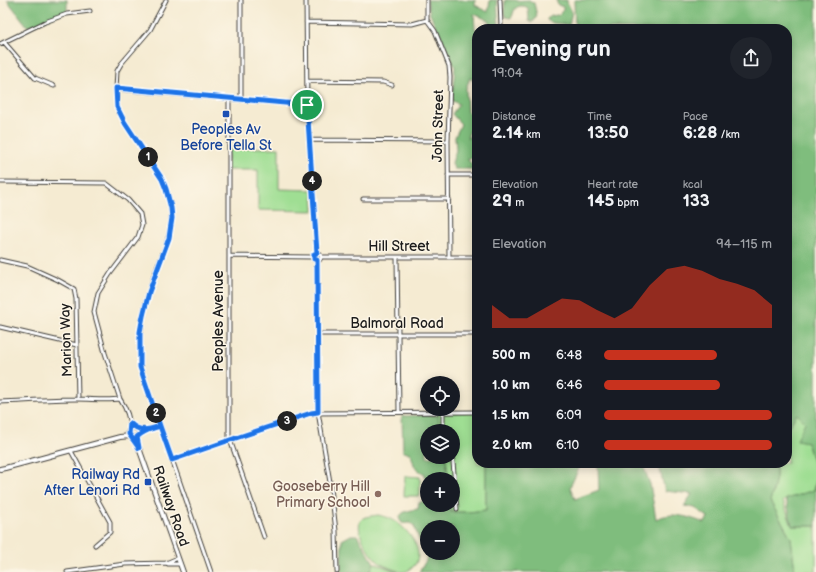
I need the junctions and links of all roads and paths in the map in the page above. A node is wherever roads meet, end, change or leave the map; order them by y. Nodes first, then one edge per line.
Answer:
1 (166, 0) edge
2 (241, 0) edge
3 (306, 0) edge
4 (427, 0) edge
5 (500, 0) edge
6 (90, 11) dead end
7 (427, 20) junction
8 (306, 22) junction
9 (501, 24) edge
10 (4, 42) junction
11 (0, 44) edge
12 (307, 81) junction
13 (392, 85) dead end
14 (54, 86) dead end
15 (116, 88) junction
16 (229, 99) junction
17 (241, 100) junction
18 (307, 105) junction
19 (309, 140) junction
20 (448, 141) junction
21 (448, 175) junction
22 (472, 175) edge
23 (0, 182) edge
24 (363, 199) dead end
25 (449, 199) junction
26 (317, 253) junction
27 (229, 256) junction
28 (314, 257) junction
29 (321, 257) junction
30 (397, 257) junction
31 (449, 257) junction
32 (472, 257) edge
33 (0, 260) edge
34 (317, 260) junction
35 (0, 327) edge
36 (318, 334) junction
37 (398, 334) junction
38 (472, 334) edge
39 (77, 345) junction
40 (78, 399) junction
41 (120, 399) junction
42 (0, 402) edge
43 (318, 412) junction
44 (399, 412) junction
45 (420, 412) edge
46 (460, 412) edge
47 (472, 412) edge
48 (160, 426) junction
49 (133, 429) junction
50 (146, 430) junction
51 (138, 436) junction
52 (120, 437) junction
53 (131, 437) junction
54 (230, 440) junction
55 (139, 448) junction
56 (71, 451) junction
57 (172, 460) junction
58 (0, 469) edge
59 (264, 537) dead end
60 (95, 545) dead end
61 (178, 558) junction
62 (166, 563) junction
63 (180, 564) junction
64 (67, 572) edge
65 (73, 572) edge
66 (183, 572) edge
67 (211, 572) edge
68 (337, 572) edge

1 - 15 street
2 - 17 street
3 - 8 street
4 - 7 street, John Street
5 - 9 street
6 - 10 street
7 - 8 street
7 - 20 street, John Street
8 - 12 street
10 - 11 street
10 - 14 street
12 - 13 street
12 - 18 street
15 - 16 street
15 - 48 street
16 - 17 street
16 - 27 street, Peoples Avenue
17 - 18 street
18 - 19 street
19 - 20 street
19 - 26 street
20 - 21 street, John Street
21 - 22 street
21 - 25 street, John Street
23 - 41 street
24 - 25 street
25 - 31 street, John Street
26 - 28 street
26 - 29 street
27 - 28 street
27 - 54 street, Peoples Avenue
28 - 34 street
29 - 30 street, Hill Street
29 - 34 street
30 - 31 street, Hill Street
30 - 37 street
31 - 32 street, Hill Street
33 - 39 street, Marion Way
34 - 36 street
35 - 39 street
36 - 37 street, Balmoral Road
36 - 43 street
37 - 38 street, Balmoral Road
37 - 44 street
39 - 40 street, Marion Way
40 - 41 street
40 - 42 street
41 - 49 street
43 - 44 street
43 - 54 street
43 - 68 street
44 - 45 street
46 - 47 street
48 - 50 street
48 - 57 street
49 - 50 street
49 - 51 street
49 - 52 street
49 - 53 street
50 - 51 street
51 - 53 street
51 - 55 street, Railway Road
52 - 53 street
52 - 56 street
53 - 55 street, Railway Road
54 - 57 street
54 - 59 street, Peoples Avenue
55 - 61 street, Railway Road
56 - 58 street
56 - 60 street
57 - 67 street
61 - 62 street
61 - 63 street, Railway Road
62 - 63 street
62 - 65 street
63 - 66 street, Railway Road
64 - 65 street

